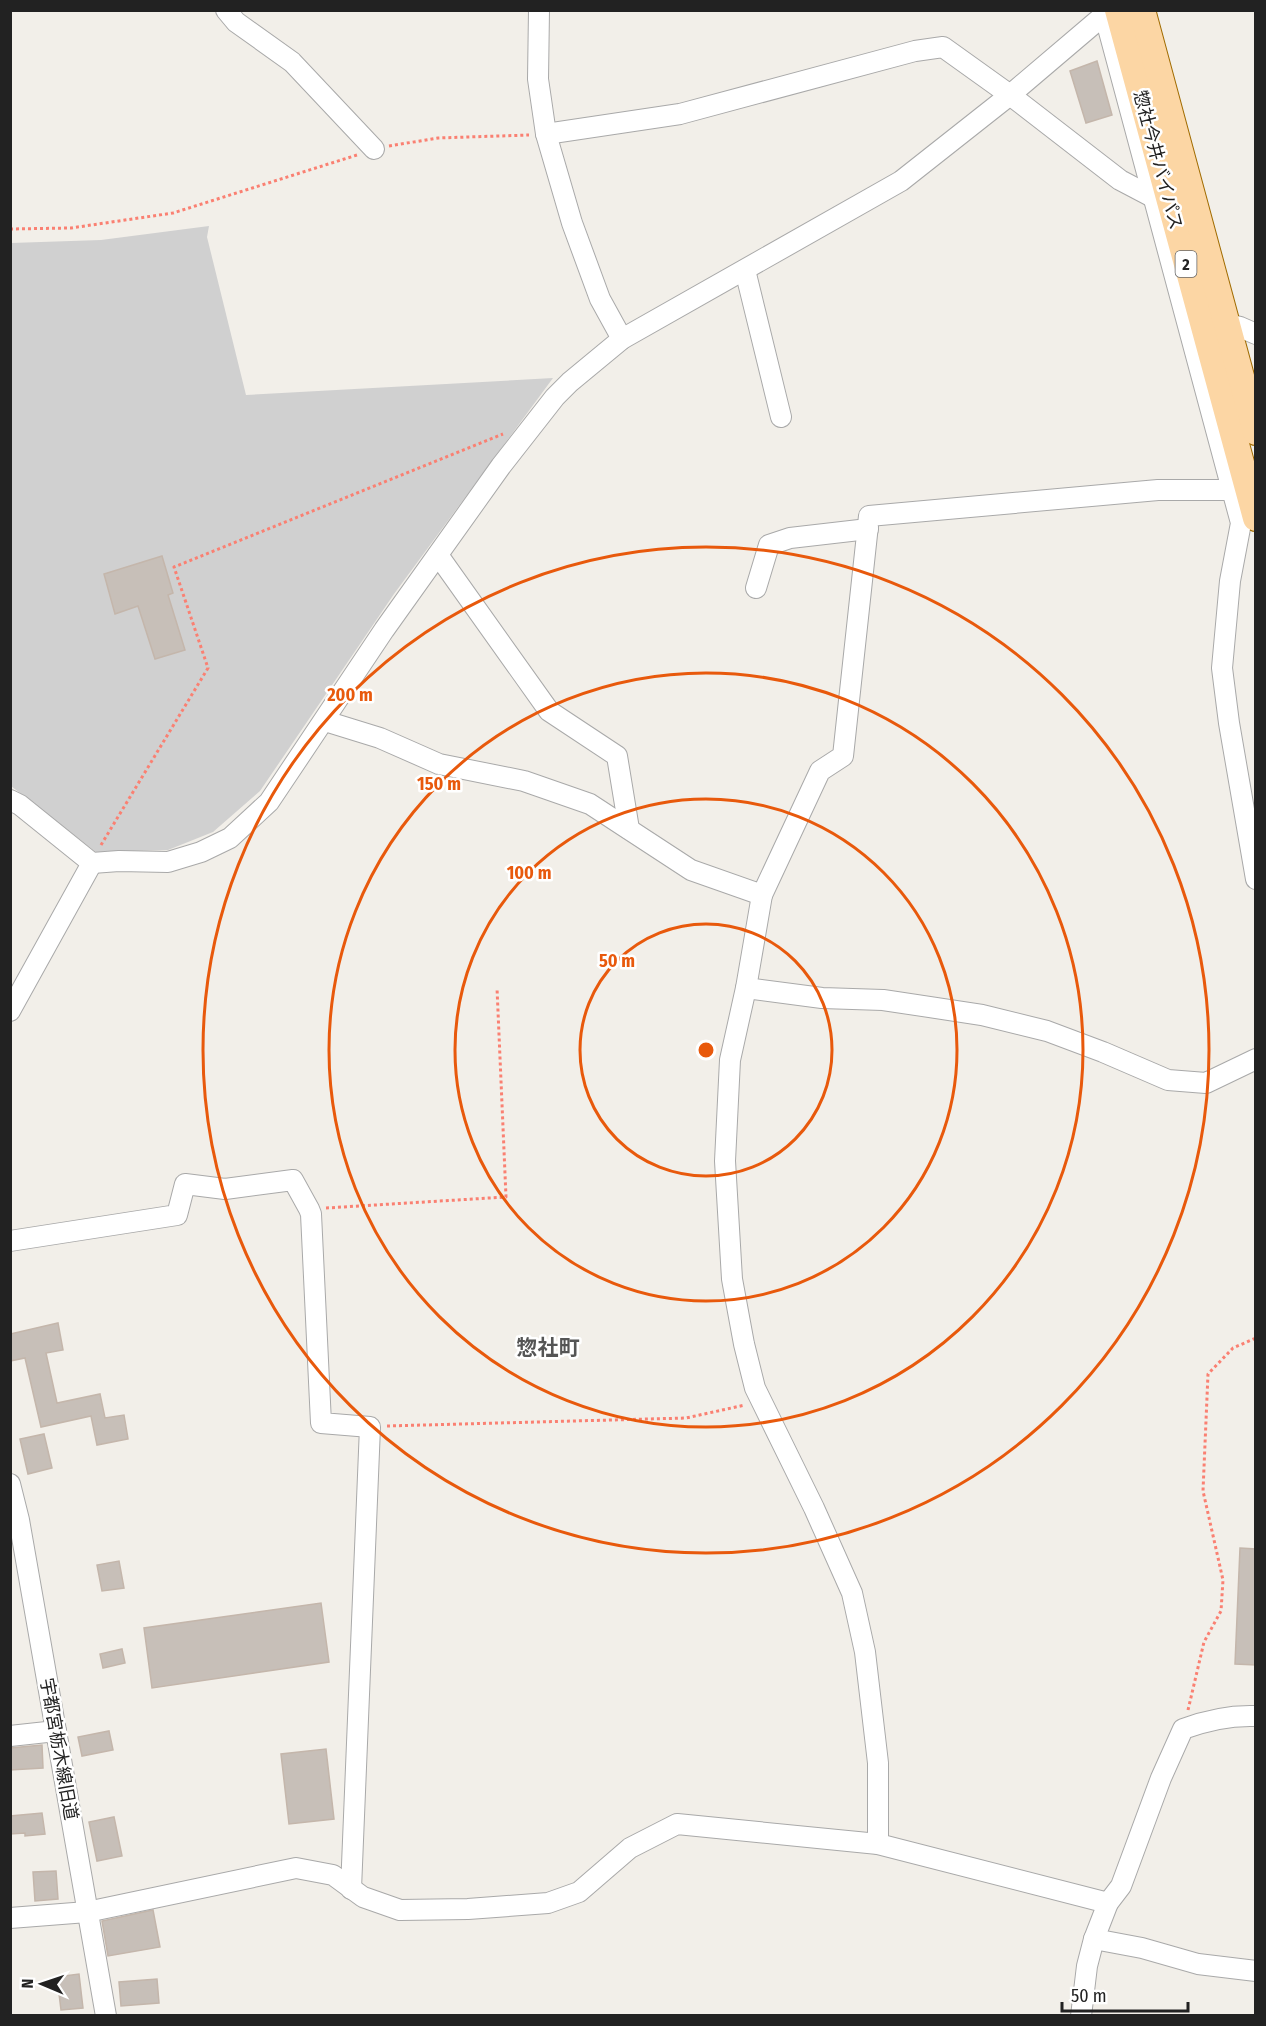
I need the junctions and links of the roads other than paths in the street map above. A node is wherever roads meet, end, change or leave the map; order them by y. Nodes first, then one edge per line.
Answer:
1 (226, 10) edge
2 (539, 10) edge
3 (1142, 10) edge
4 (1111, 11) edge
5 (1010, 95) junction
6 (546, 134) junction
7 (374, 149) road end
8 (1162, 202) junction
9 (745, 270) junction
10 (1201, 318) junction
11 (1226, 323) junction
12 (1256, 334) edge
13 (622, 339) junction
14 (781, 417) dead end
15 (1256, 432) edge
16 (1232, 490) junction
17 (1256, 518) edge
18 (868, 530) junction
19 (438, 555) junction
20 (756, 588) dead end
21 (325, 721) junction
22 (10, 800) edge
23 (629, 829) junction
24 (92, 863) junction
25 (1256, 879) edge
26 (762, 895) junction
27 (746, 988) junction
28 (10, 1011) edge
29 (1256, 1059) edge
30 (10, 1241) edge
31 (10, 1484) edge
32 (1256, 1716) edge
33 (56, 1731) junction
34 (10, 1736) edge
35 (878, 1844) junction
36 (351, 1889) junction
37 (1108, 1903) junction
38 (87, 1912) junction
39 (10, 1918) edge
40 (1094, 1939) junction
41 (1256, 1971) edge
42 (105, 2016) edge
43 (1081, 2016) edge

1 - 7 street
2 - 6 street
3 - 11 main road, 惣社今井バイパス / 2
4 - 5 street
4 - 8 main road, 惣社今井バイパス / 2
5 - 6 street
5 - 8 street
5 - 9 street
6 - 13 street
8 - 10 main road, 惣社今井バイパス / 2
8 - 16 street
9 - 13 street
9 - 14 street
10 - 11 street
10 - 17 main road, 惣社今井バイパス / 2
11 - 12 street
11 - 15 main road, 惣社今井バイパス / 2
13 - 19 street
16 - 18 street
16 - 25 street
18 - 20 street
18 - 26 street
19 - 21 street
19 - 23 street
21 - 23 street
21 - 24 street
22 - 24 street
23 - 26 street
24 - 28 street
26 - 27 street
27 - 29 street
27 - 35 street
30 - 36 street
31 - 33 street, 宇都宮栃木線旧道
32 - 37 street
33 - 34 street
33 - 38 street, 宇都宮栃木線旧道
35 - 36 street
35 - 37 street
36 - 38 street
37 - 40 street
38 - 39 street
38 - 42 street, 宇都宮栃木線旧道
40 - 41 street
40 - 43 street

